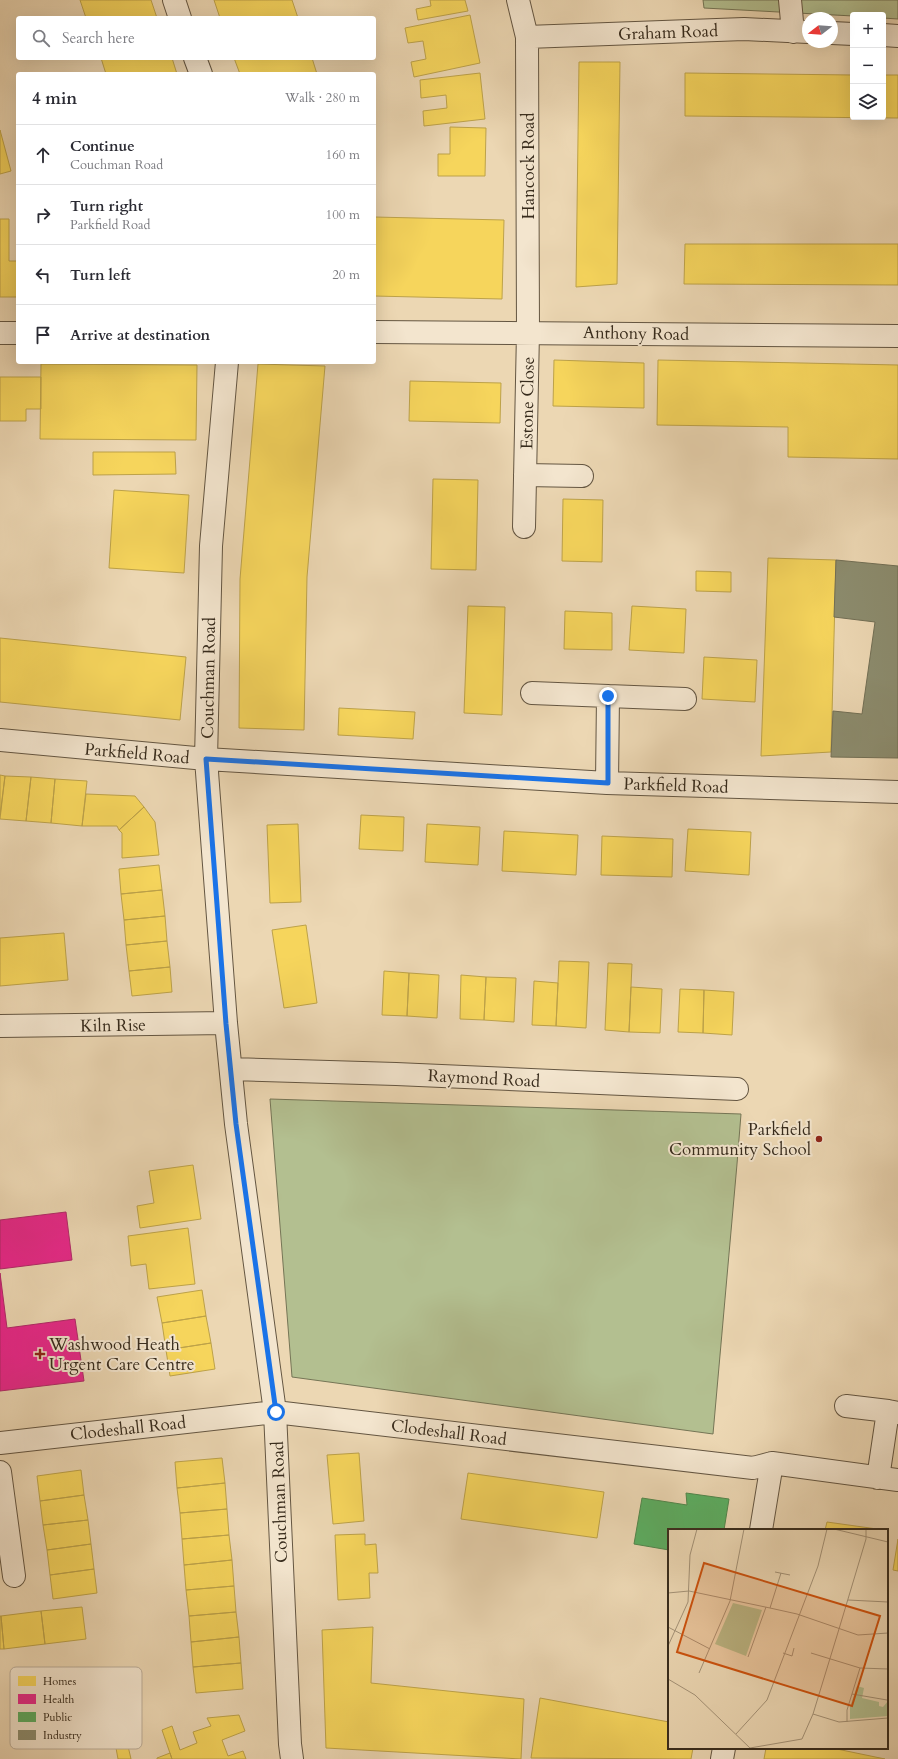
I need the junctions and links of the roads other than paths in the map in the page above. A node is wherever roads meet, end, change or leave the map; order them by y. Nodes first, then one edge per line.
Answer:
1 (174, 0) edge
2 (518, 0) edge
3 (790, 0) edge
4 (179, 16) edge
5 (800, 32) edge
6 (838, 33) edge
7 (850, 34) edge
8 (886, 35) edge
9 (898, 36) edge
10 (527, 37) junction
11 (196, 60) edge
12 (200, 72) edge
13 (376, 332) edge
14 (528, 332) junction
15 (0, 333) edge
16 (16, 333) edge
17 (898, 336) edge
18 (226, 364) edge
19 (525, 474) junction
20 (582, 476) dead end
21 (524, 527) dead end
22 (532, 693) dead end
23 (608, 696) junction
24 (685, 699) dead end
25 (0, 740) edge
26 (206, 759) junction
27 (608, 783) junction
28 (898, 792) edge
29 (226, 1024) junction
30 (0, 1026) edge
31 (232, 1069) junction
32 (736, 1089) dead end
33 (846, 1406) dead end
34 (276, 1412) junction
35 (893, 1412) edge
36 (0, 1443) edge
37 (772, 1464) junction
38 (0, 1472) edge
39 (888, 1479) edge
40 (761, 1529) edge
41 (14, 1576) dead end
42 (724, 1749) edge
43 (292, 1759) edge
44 (722, 1759) edge

1 - 4 street
2 - 10 street, Hancock Road
3 - 5 street
5 - 10 street, Graham Road
6 - 7 street
8 - 9 street
10 - 14 street, Hancock Road
11 - 12 street
13 - 14 street, Anthony Road
14 - 17 street, Anthony Road
14 - 19 street, Estone Close
15 - 16 street
18 - 26 street, Couchman Road
19 - 20 street, Estone Close
19 - 21 street, Estone Close
22 - 23 street
23 - 24 street
23 - 27 street
25 - 26 street, Parkfield Road
26 - 27 street, Parkfield Road
26 - 29 street, Couchman Road
27 - 28 street, Parkfield Road
29 - 30 street, Kiln Rise
29 - 31 street, Couchman Road
31 - 32 street, Raymond Road
31 - 34 street, Couchman Road
33 - 35 street
34 - 36 street, Clodeshall Road
34 - 37 street, Clodeshall Road
34 - 43 street, Couchman Road
35 - 39 street
37 - 39 street, Clodeshall Road
37 - 40 street
38 - 41 street
42 - 44 street

